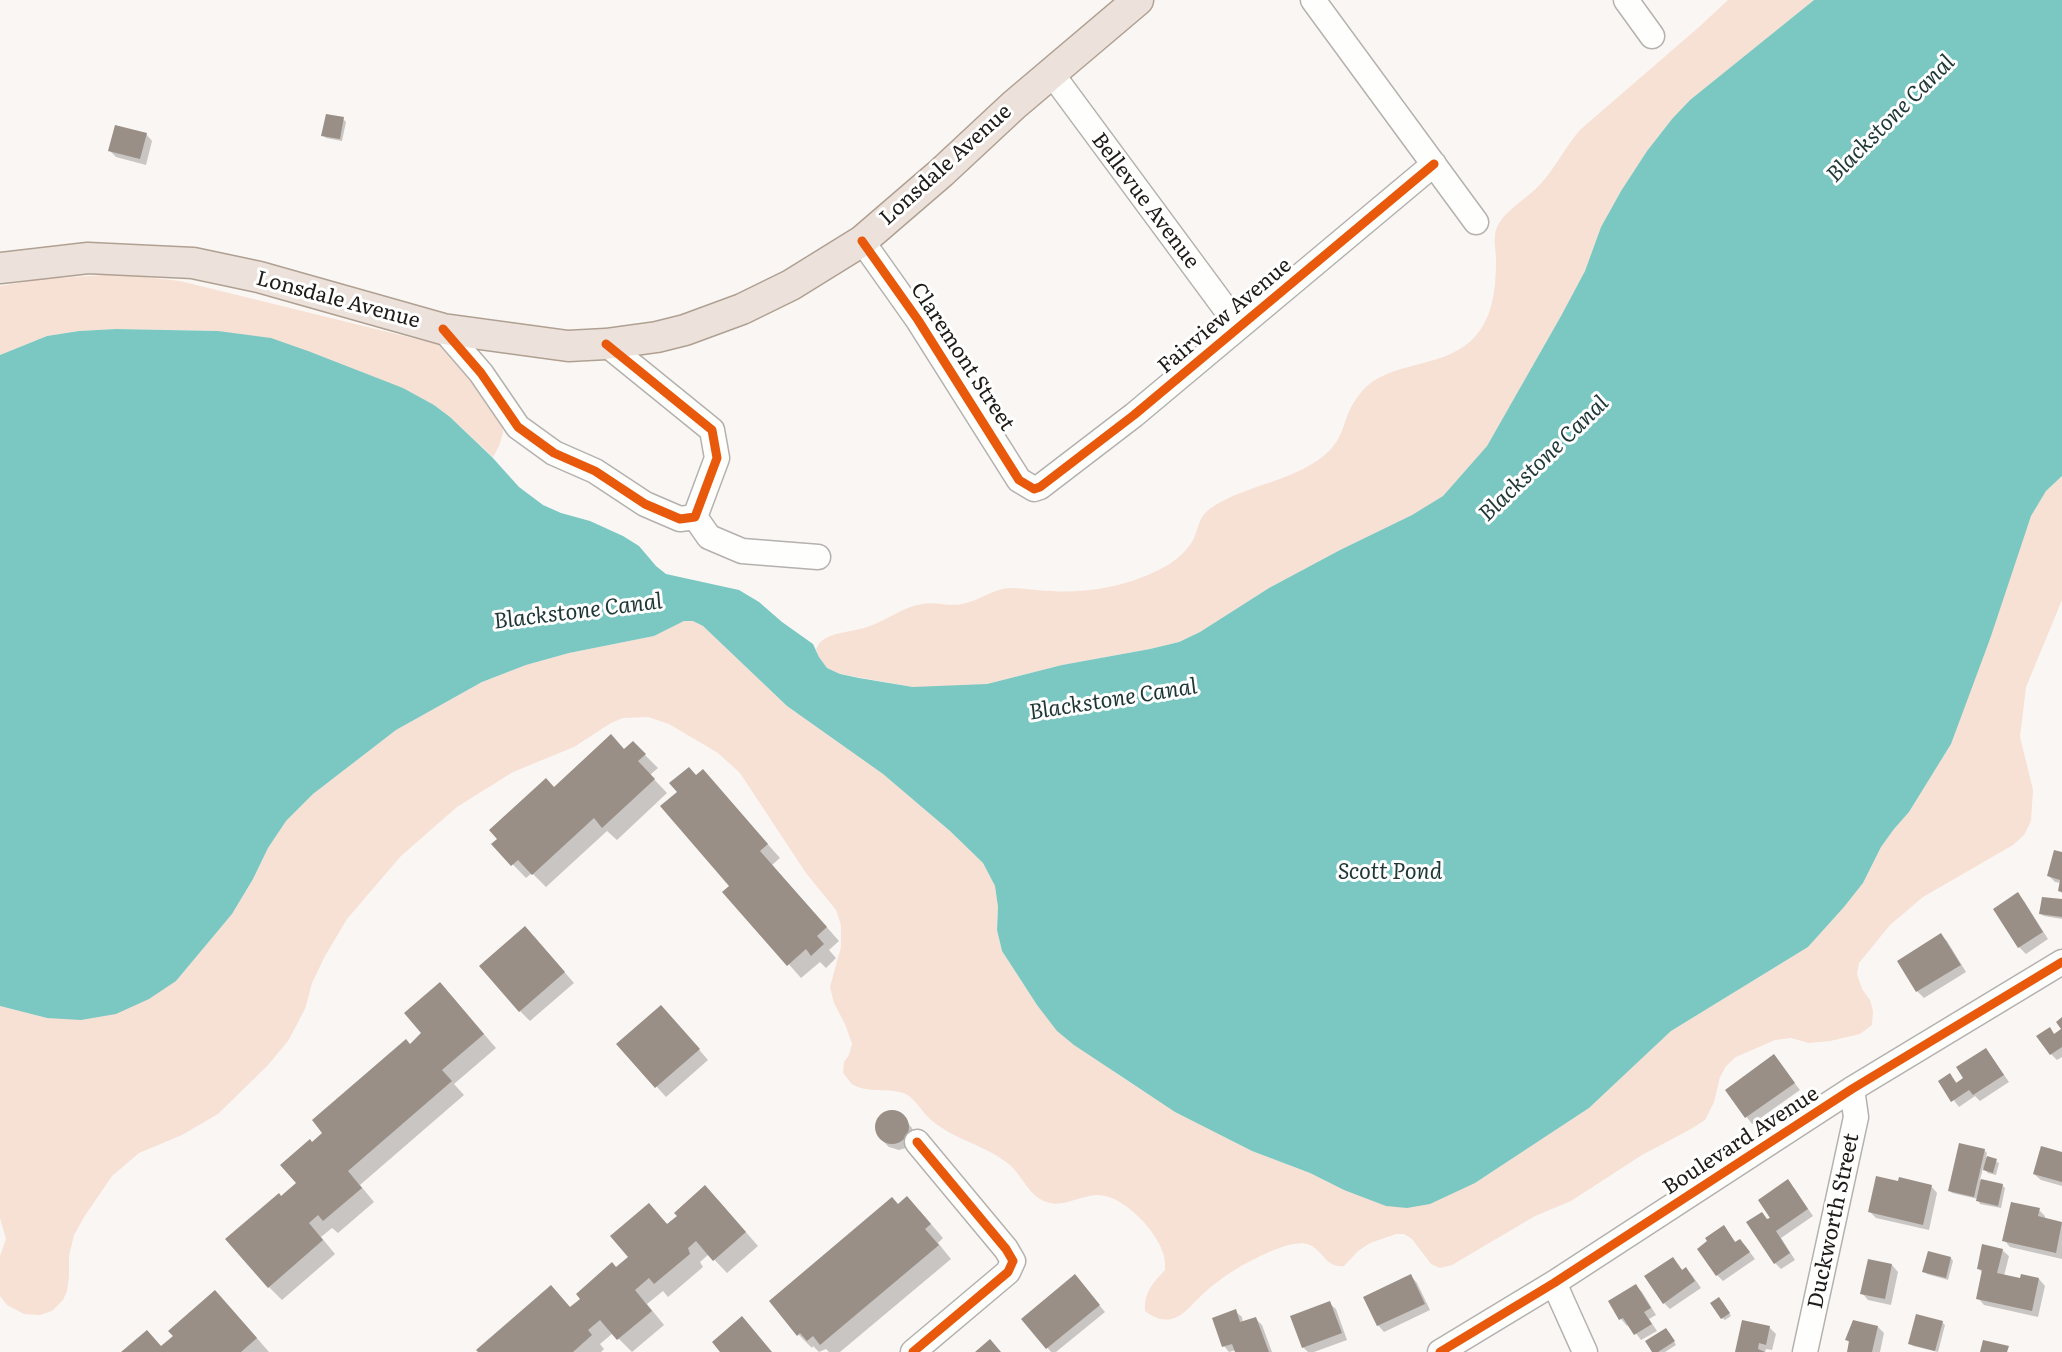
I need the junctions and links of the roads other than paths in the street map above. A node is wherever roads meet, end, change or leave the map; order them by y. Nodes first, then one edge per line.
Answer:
1 (1138, 0) edge
2 (1313, 0) edge
3 (1626, 0) edge
4 (1652, 36) dead end
5 (1052, 74) junction
6 (1434, 165) junction
7 (1476, 222) dead end
8 (862, 241) junction
9 (0, 268) edge
10 (1239, 327) junction
11 (443, 329) junction
12 (606, 344) junction
13 (1035, 489) joint
14 (695, 517) junction
15 (818, 556) dead end
16 (2062, 962) edge
17 (1852, 1089) junction
18 (917, 1142) dead end
19 (1554, 1283) junction
20 (913, 1352) edge
21 (1440, 1352) edge
22 (1585, 1352) edge
23 (1805, 1352) edge

1 - 5 main road, Lonsdale Avenue
2 - 6 street
3 - 4 street
5 - 8 main road, Lonsdale Avenue
5 - 10 street, Bellevue Avenue
6 - 7 street
6 - 10 street, Fairview Avenue
8 - 12 main road, Lonsdale Avenue
8 - 13 street, Claremont Street
9 - 11 main road, Lonsdale Avenue
10 - 13 street, Fairview Avenue
11 - 12 main road, Lonsdale Avenue
11 - 14 street
12 - 14 street
14 - 15 street
16 - 17 street, Boulevard Avenue
17 - 19 street, Boulevard Avenue
17 - 23 street, Duckworth Street
18 - 20 street
19 - 21 street, Boulevard Avenue
19 - 22 street

